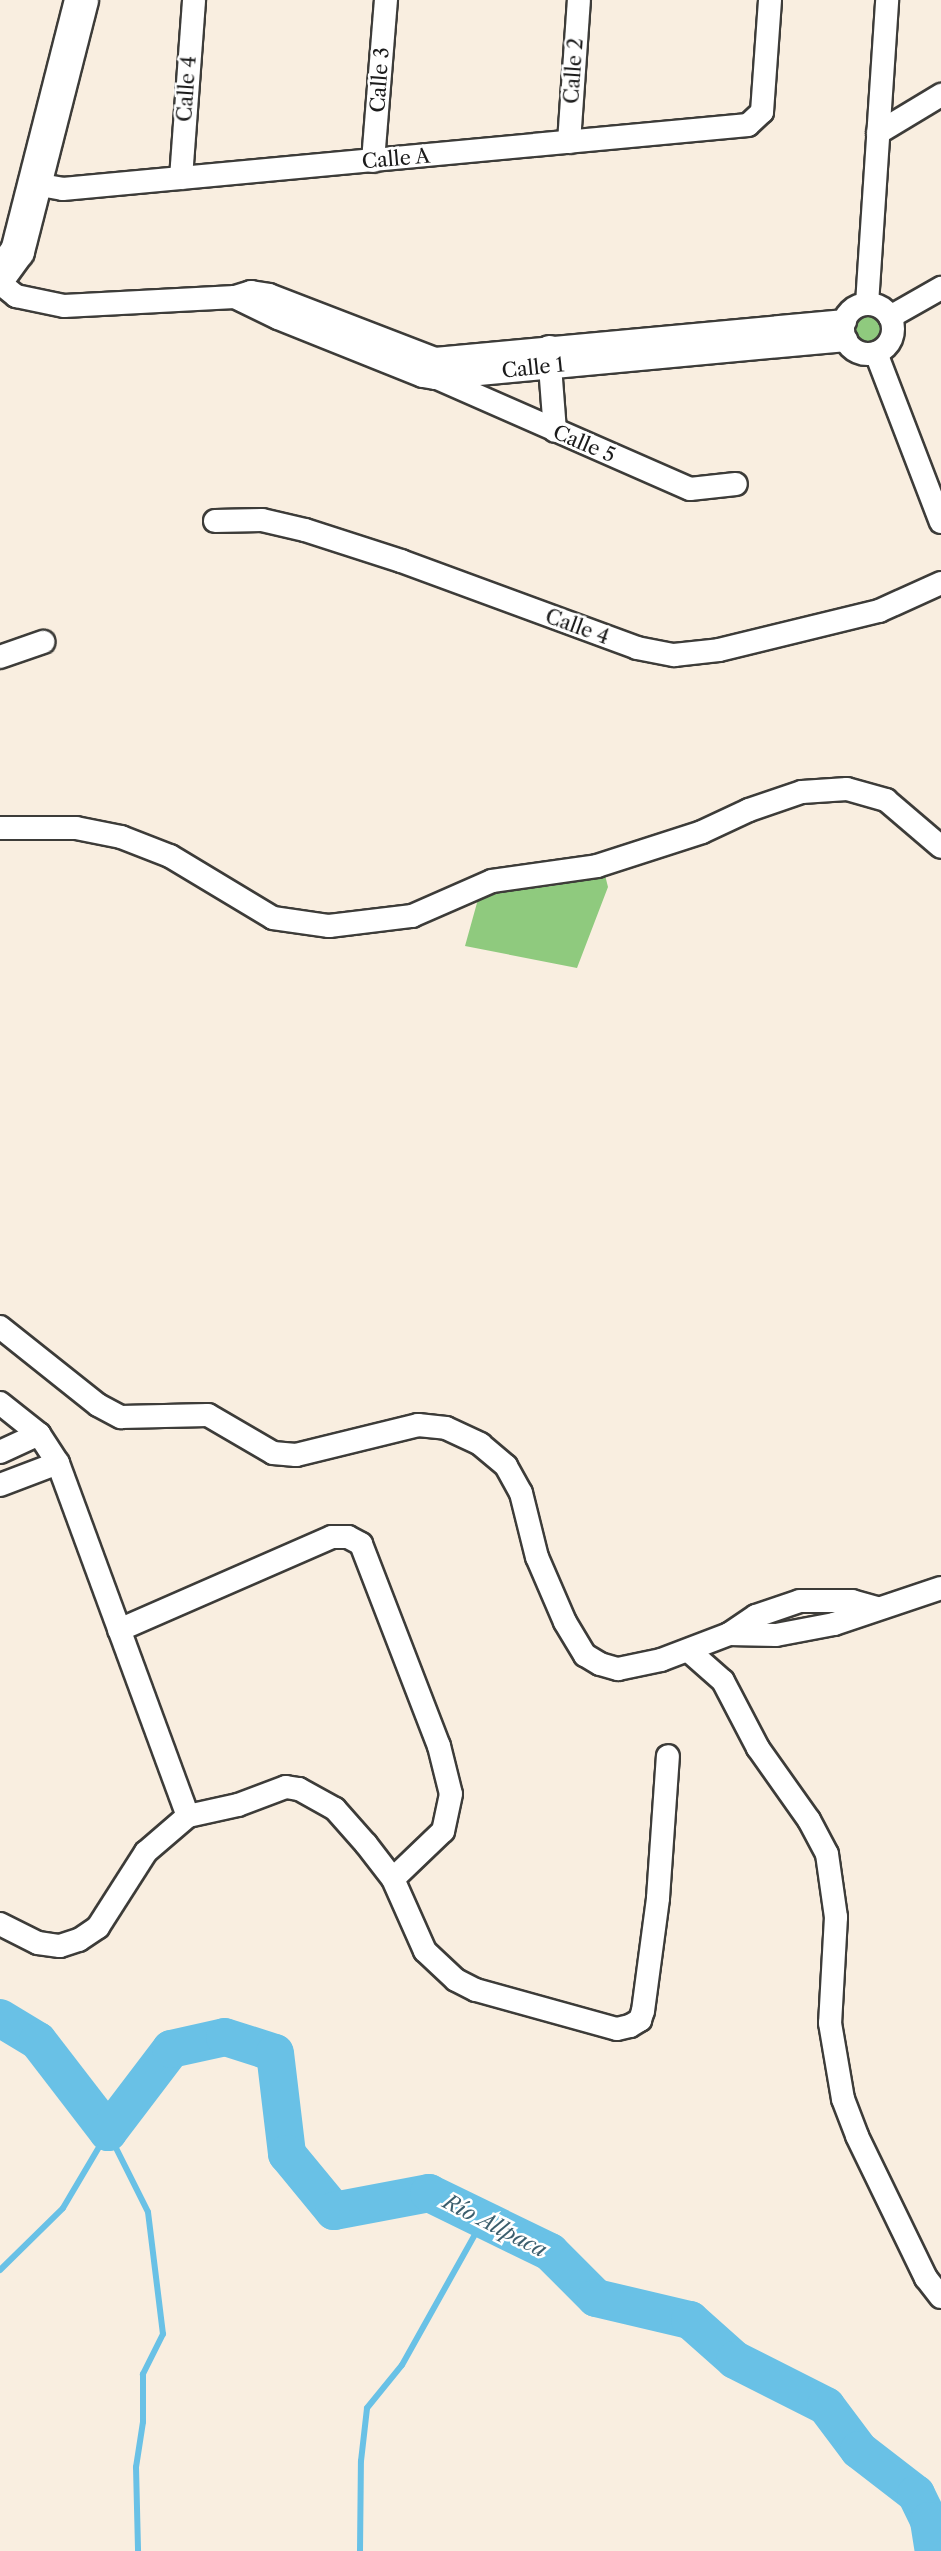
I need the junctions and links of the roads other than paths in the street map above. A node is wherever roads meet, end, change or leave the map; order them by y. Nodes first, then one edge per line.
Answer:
1 (81, 0) edge
2 (194, 0) edge
3 (386, 0) edge
4 (579, 0) edge
5 (770, 0) edge
6 (887, 0) edge
7 (941, 95) edge
8 (878, 133) junction
9 (569, 142) junction
10 (374, 161) junction
11 (181, 178) junction
12 (35, 184) junction
13 (0, 274) edge
14 (0, 283) edge
15 (941, 288) edge
16 (235, 297) junction
17 (867, 304) junction
18 (890, 317) junction
19 (845, 330) junction
20 (876, 353) junction
21 (549, 358) junction
22 (436, 378) junction
23 (555, 431) junction
24 (736, 484) dead end
25 (215, 521) dead end
26 (941, 522) edge
27 (941, 583) edge
28 (43, 642) dead end
29 (0, 657) edge
30 (0, 828) edge
31 (941, 847) edge
32 (0, 1327) edge
33 (0, 1403) edge
34 (39, 1434) junction
35 (0, 1452) edge
36 (58, 1463) junction
37 (0, 1485) edge
38 (941, 1588) edge
39 (119, 1630) junction
40 (689, 1651) junction
41 (668, 1756) dead end
42 (188, 1816) junction
43 (393, 1879) junction
44 (0, 1924) edge
45 (941, 2297) edge

1 - 12 main road
2 - 11 street, Calle 4
3 - 10 street, Calle 3
4 - 9 street, Calle 2
5 - 9 street, Calle A
6 - 8 street
7 - 8 street
8 - 17 street
9 - 10 street, Calle A
10 - 11 street, Calle A
11 - 12 street, Calle A
12 - 13 main road
14 - 16 street, Calle 1
15 - 18 street
16 - 21 street, Calle 1
16 - 22 street, Calle 1
17 - 18 street
17 - 19 street
18 - 20 street
19 - 20 street
19 - 21 street, Calle 1
20 - 26 street
21 - 22 street, Calle 1
21 - 23 street
22 - 23 street, Calle 5
23 - 24 street, Calle 5
25 - 27 street, Calle 4
28 - 29 street
30 - 31 street
32 - 40 street
33 - 34 street
34 - 35 street
34 - 36 street
36 - 37 street
36 - 39 street
38 - 40 street
39 - 42 street
39 - 43 street
40 - 45 street
41 - 43 street
42 - 43 street
42 - 44 street

